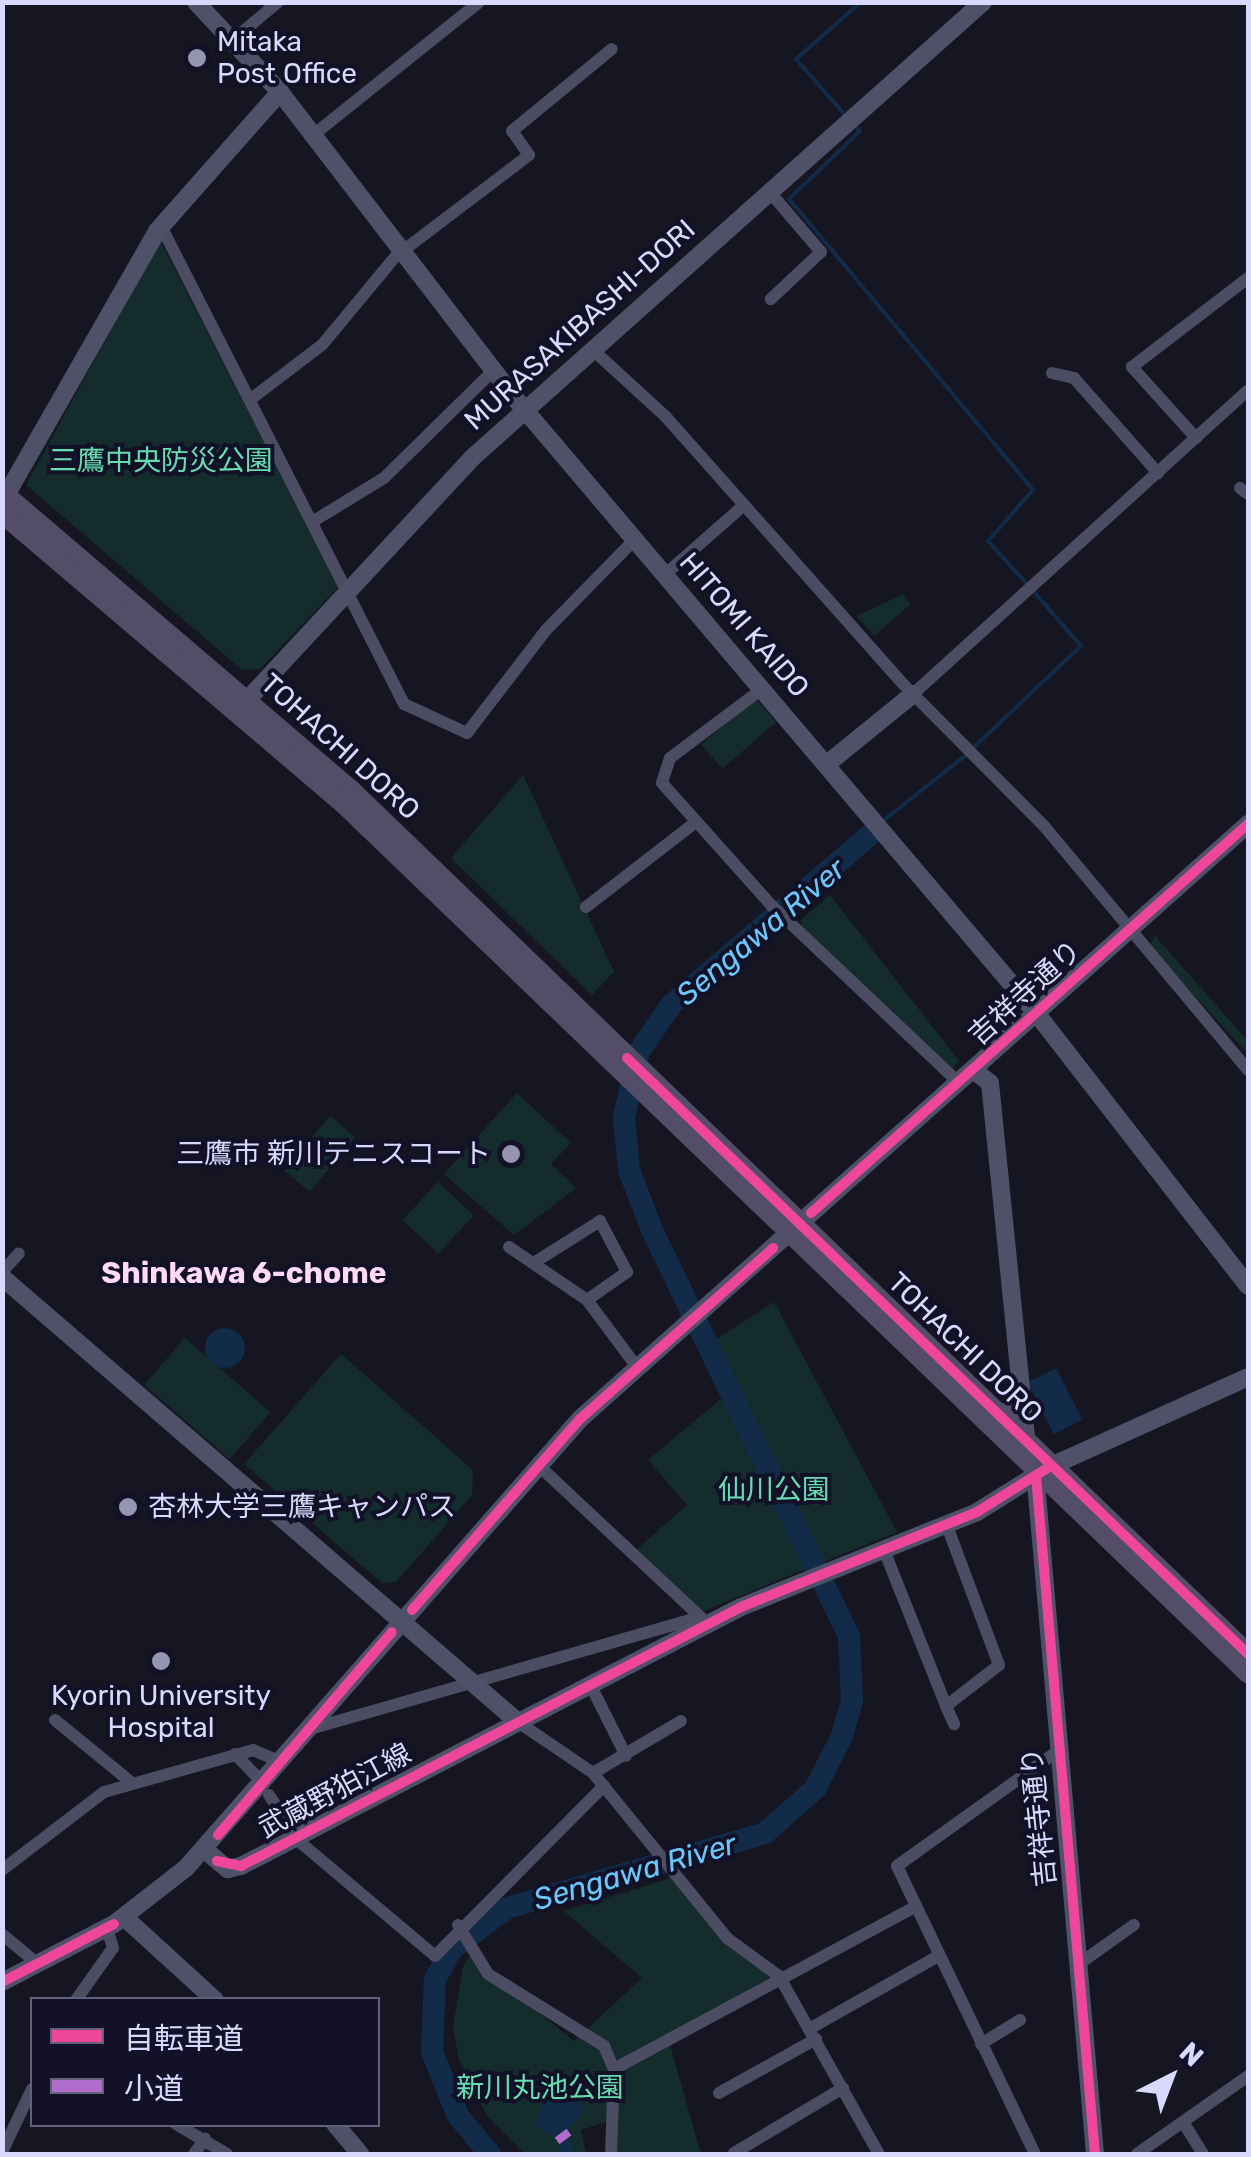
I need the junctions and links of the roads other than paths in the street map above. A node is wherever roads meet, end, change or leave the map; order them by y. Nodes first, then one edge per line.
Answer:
1 (196, 2) edge
2 (278, 2) edge
3 (479, 2) edge
4 (983, 2) edge
5 (233, 40) junction
6 (612, 49) dead end
7 (280, 92) junction
8 (312, 136) junction
9 (769, 191) junction
10 (160, 226) junction
11 (403, 252) junction
12 (1248, 278) edge
13 (771, 300) dead end
14 (594, 350) junction
15 (493, 370) junction
16 (1052, 373) dead end
17 (1248, 390) edge
18 (252, 398) junction
19 (526, 412) junction
20 (1196, 438) junction
21 (1158, 473) junction
22 (4, 501) edge
23 (744, 505) junction
24 (312, 522) junction
25 (634, 540) junction
26 (669, 571) dead end
27 (347, 592) junction
28 (762, 688) junction
29 (913, 694) junction
30 (242, 706) junction
31 (828, 764) junction
32 (692, 824) junction
33 (1248, 824) edge
34 (586, 908) dead end
35 (1126, 934) junction
36 (1036, 1014) junction
37 (1248, 1070) edge
38 (960, 1076) junction
39 (792, 1230) junction
40 (509, 1247) dead end
41 (19, 1253) dead end
42 (535, 1262) junction
43 (2, 1275) edge
44 (1248, 1286) edge
45 (586, 1300) junction
46 (637, 1367) junction
47 (1248, 1376) edge
48 (1021, 1400) junction
49 (990, 1411) junction
50 (1026, 1445) junction
51 (538, 1465) junction
52 (1042, 1472) junction
53 (947, 1526) junction
54 (884, 1550) junction
55 (401, 1622) junction
56 (708, 1624) junction
57 (1248, 1654) edge
58 (1248, 1673) edge
59 (474, 1685) junction
60 (591, 1686) junction
61 (946, 1706) junction
62 (55, 1720) dead end
63 (681, 1721) dead end
64 (518, 1722) junction
65 (954, 1724) dead end
66 (310, 1729) junction
67 (1055, 1753) junction
68 (235, 1754) junction
69 (626, 1756) junction
70 (281, 1762) junction
71 (593, 1773) junction
72 (132, 1782) junction
73 (604, 1786) junction
74 (266, 1789) junction
75 (295, 1837) junction
76 (205, 1850) junction
77 (2, 1870) edge
78 (913, 1908) junction
79 (124, 1917) junction
80 (458, 1925) junction
81 (1134, 1925) dead end
82 (107, 1928) junction
83 (2, 1934) edge
84 (937, 1957) junction
85 (38, 1964) junction
86 (1076, 1966) junction
87 (779, 1976) junction
88 (2, 1982) edge
89 (204, 1996) edge
90 (78, 1997) edge
91 (1020, 2020) dead end
92 (813, 2034) junction
93 (981, 2044) junction
94 (614, 2070) junction
95 (1248, 2076) edge
96 (843, 2088) junction
97 (30, 2093) edge
98 (719, 2093) dead end
99 (1182, 2122) junction
100 (182, 2127) edge
101 (337, 2127) edge
102 (205, 2139) junction
103 (1033, 2150) edge
104 (2, 2152) edge
105 (734, 2153) edge
106 (194, 2154) edge
107 (227, 2154) edge
108 (360, 2154) edge
109 (611, 2154) edge
110 (879, 2154) edge
111 (1016, 2154) edge
112 (1095, 2154) edge
113 (1137, 2154) edge
114 (1202, 2154) edge

1 - 5 main road, HITOMI KAIDO
2 - 5 street
3 - 8 street
4 - 9 main road, MURASAKIBASHI-DORI
5 - 7 main road, HITOMI KAIDO
6 - 11 street
7 - 8 main road, HITOMI KAIDO
7 - 10 main road
8 - 11 main road, HITOMI KAIDO
9 - 13 street
9 - 14 main road, MURASAKIBASHI-DORI
10 - 18 street
10 - 22 main road
11 - 15 main road, HITOMI KAIDO
11 - 18 street
12 - 20 street
14 - 19 main road, MURASAKIBASHI-DORI
14 - 23 street
15 - 19 main road, HITOMI KAIDO
15 - 24 street
16 - 21 street
17 - 20 street
18 - 24 street
19 - 25 main road, HITOMI KAIDO
19 - 27 main road, MURASAKIBASHI-DORI
20 - 21 street
21 - 29 street
22 - 30 main road, TOHACHI DORO
23 - 26 street
23 - 29 street
24 - 27 street
25 - 27 street
25 - 28 main road, HITOMI KAIDO
27 - 30 main road, MURASAKIBASHI-DORI
28 - 31 main road, HITOMI KAIDO
28 - 32 street
29 - 31 main road
29 - 35 street
30 - 39 main road, TOHACHI DORO
31 - 36 main road, HITOMI KAIDO
32 - 34 street
32 - 38 street
33 - 35 main road, 吉祥寺通り
35 - 36 main road, 吉祥寺通り
35 - 37 street
36 - 38 main road, 吉祥寺通り
36 - 44 main road, HITOMI KAIDO
38 - 39 main road, 吉祥寺通り
38 - 48 main road
39 - 46 main road, 武蔵野狛江線
39 - 49 main road, TOHACHI DORO
39 - 52 main road, TOHACHI DORO
40 - 42 street
41 - 43 street
42 - 45 street
42 - 45 street
43 - 55 main road
45 - 46 street
46 - 51 main road, 武蔵野狛江線
47 - 52 main road, 武蔵野狛江線
48 - 49 main road
48 - 50 main road
49 - 50 main road, TOHACHI DORO
50 - 52 main road, TOHACHI DORO
51 - 55 main road, 武蔵野狛江線
51 - 56 street
52 - 53 main road, 武蔵野狛江線
52 - 57 main road, TOHACHI DORO
52 - 58 main road, TOHACHI DORO
52 - 67 main road, 吉祥寺通り
53 - 54 main road, 武蔵野狛江線
53 - 61 street
54 - 56 main road, 武蔵野狛江線
54 - 61 street
55 - 59 main road
55 - 66 main road, 武蔵野狛江線
56 - 59 street
56 - 60 main road, 武蔵野狛江線
59 - 64 main road
59 - 66 street
60 - 64 main road, 武蔵野狛江線
60 - 69 street
61 - 65 street
62 - 72 street
63 - 69 street
64 - 71 street
64 - 75 main road, 武蔵野狛江線
66 - 70 main road, 武蔵野狛江線
67 - 78 street
67 - 86 main road, 吉祥寺通り
68 - 70 street
68 - 72 street
68 - 74 street
69 - 71 street
70 - 74 main road, 武蔵野狛江線
71 - 73 street
72 - 77 street
73 - 80 street
73 - 87 street
74 - 75 street
74 - 76 main road, 武蔵野狛江線
75 - 76 main road, 武蔵野狛江線
75 - 80 street
76 - 79 main road, 武蔵野狛江線
78 - 84 street
78 - 87 street
79 - 82 main road, 武蔵野狛江線
79 - 89 main road
80 - 94 street
81 - 86 street
82 - 85 main road, 武蔵野狛江線
82 - 90 street
83 - 85 street
84 - 92 street
84 - 93 street
85 - 88 main road, 武蔵野狛江線
86 - 112 main road, 吉祥寺通り
87 - 92 street
87 - 94 street
91 - 93 street
92 - 96 street
92 - 98 street
93 - 103 street
94 - 109 street
95 - 99 street
96 - 105 street
96 - 110 street
97 - 104 street
99 - 113 street
99 - 114 street
100 - 102 street
101 - 108 main road
102 - 106 street
102 - 107 street
103 - 111 street

